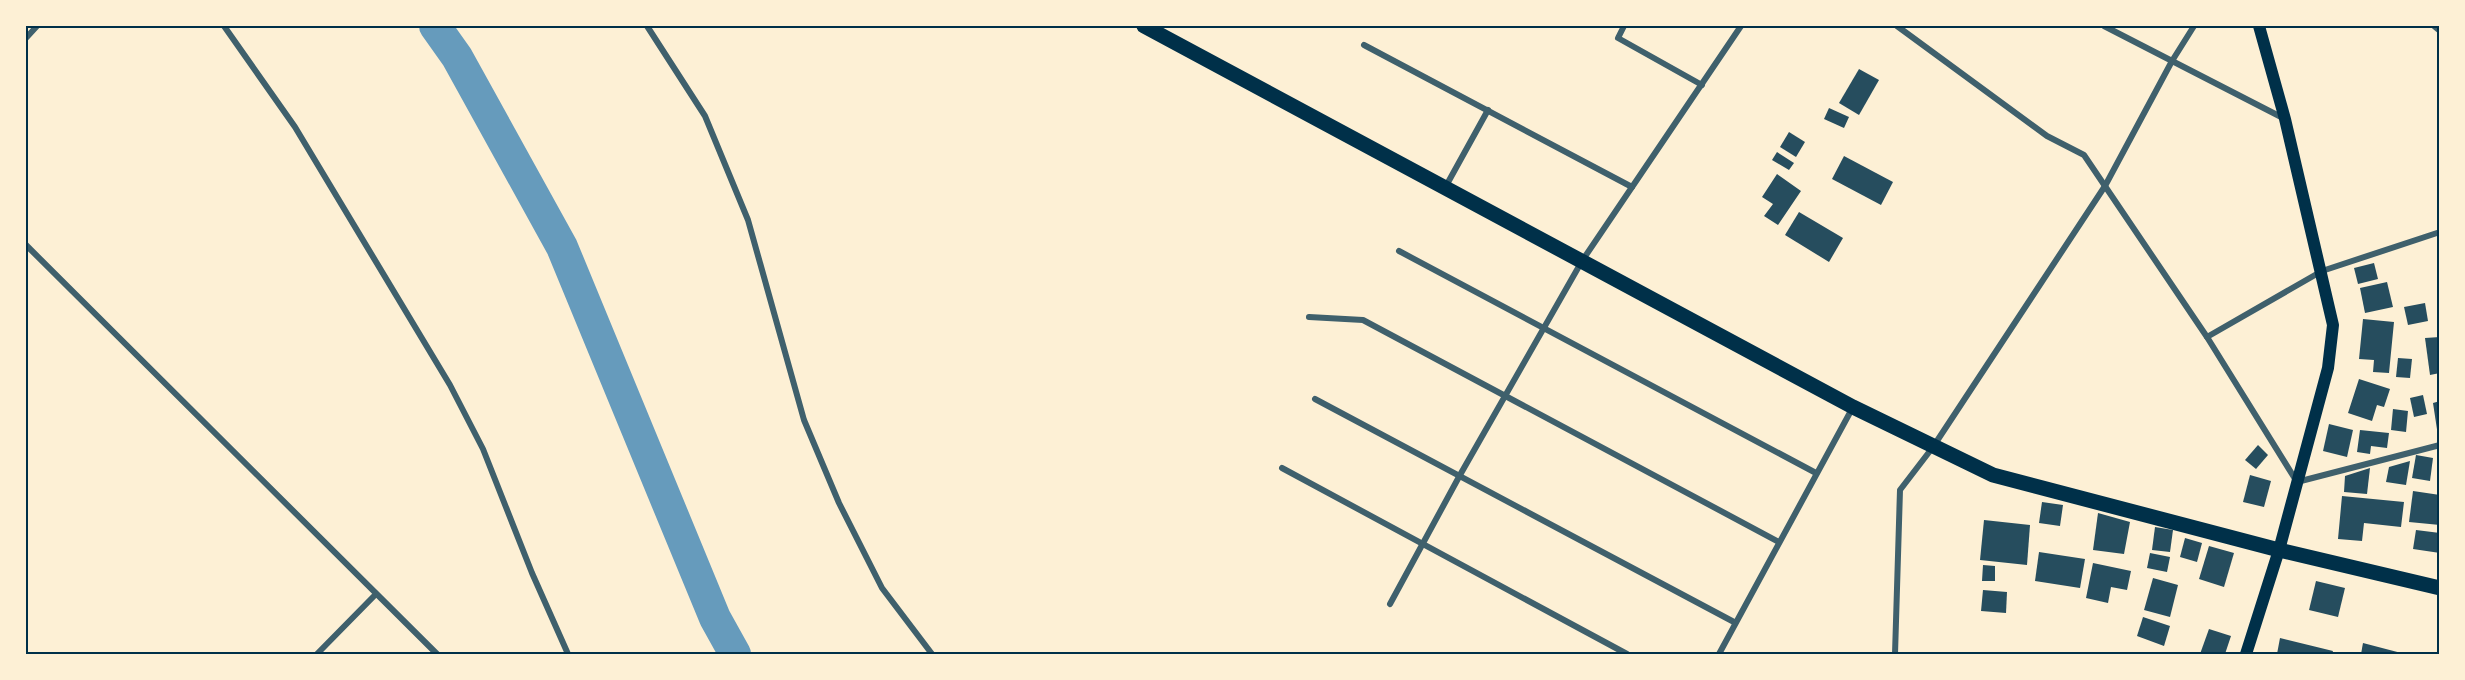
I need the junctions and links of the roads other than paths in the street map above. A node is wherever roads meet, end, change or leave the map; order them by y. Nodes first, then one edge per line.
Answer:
1 (38, 26) edge
2 (224, 26) edge
3 (647, 26) edge
4 (1145, 26) edge
5 (1624, 26) edge
6 (1741, 26) edge
7 (1897, 26) edge
8 (2104, 26) edge
9 (2194, 26) edge
10 (2259, 26) edge
11 (2434, 26) edge
12 (2439, 31) edge
13 (26, 38) edge
14 (1364, 45) dead end
15 (2172, 61) junction
16 (1702, 85) junction
17 (1488, 110) junction
18 (2285, 119) junction
19 (2105, 186) junction
20 (1446, 187) junction
21 (1632, 187) junction
22 (2439, 232) edge
23 (26, 245) edge
24 (1399, 252) dead end
25 (1582, 261) junction
26 (2322, 271) junction
27 (1309, 317) dead end
28 (1544, 329) junction
29 (2207, 337) junction
30 (1505, 397) junction
31 (1315, 399) dead end
32 (1853, 407) junction
33 (2439, 445) edge
34 (1933, 447) junction
35 (1282, 468) dead end
36 (1816, 473) junction
37 (1460, 475) junction
38 (2297, 482) junction
39 (1779, 542) junction
40 (1423, 543) junction
41 (2278, 550) junction
42 (2439, 588) edge
43 (375, 595) junction
44 (1390, 604) dead end
45 (1734, 622) junction
46 (317, 654) edge
47 (437, 654) edge
48 (568, 654) edge
49 (932, 654) edge
50 (1627, 654) edge
51 (1719, 654) edge
52 (1895, 654) edge
53 (2246, 654) edge

1 - 13 street
2 - 48 street
3 - 49 street
4 - 20 main road
5 - 16 street
6 - 16 street
7 - 19 street
8 - 15 street
9 - 15 street
10 - 18 main road
11 - 12 street
14 - 17 street
15 - 18 street
15 - 19 street
16 - 21 street
17 - 20 street
17 - 21 street
18 - 26 main road
19 - 29 street
19 - 34 street
20 - 25 main road
21 - 25 street
22 - 26 street
23 - 43 street
24 - 28 street
25 - 28 street
25 - 32 main road
26 - 29 street
26 - 38 main road
27 - 30 street
28 - 30 street
28 - 36 street
29 - 38 street
30 - 37 street
30 - 39 street
31 - 37 street
32 - 34 main road
32 - 36 street
33 - 38 street
34 - 41 main road
34 - 52 street
35 - 40 street
36 - 39 street
37 - 40 street
37 - 45 street
38 - 41 main road
39 - 45 street
40 - 44 street
40 - 50 street
41 - 42 main road
41 - 53 main road
43 - 46 street
43 - 47 street
45 - 51 street

